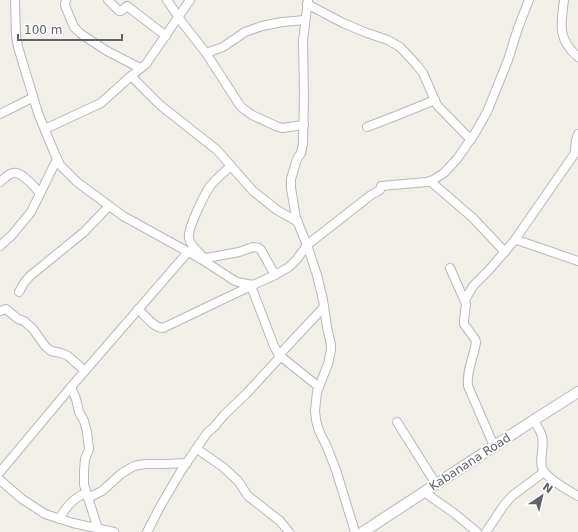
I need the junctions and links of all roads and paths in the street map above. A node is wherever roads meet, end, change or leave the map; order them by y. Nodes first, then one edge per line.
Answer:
1 (15, 0) edge
2 (66, 0) edge
3 (108, 0) edge
4 (167, 0) edge
5 (190, 0) edge
6 (529, 0) edge
7 (564, 0) edge
8 (307, 2) edge
9 (179, 17) junction
10 (305, 20) junction
11 (166, 36) junction
12 (206, 53) junction
13 (578, 57) edge
14 (140, 68) junction
15 (131, 76) junction
16 (32, 98) junction
17 (435, 100) junction
18 (0, 114) edge
19 (304, 125) junction
20 (367, 127) dead end
21 (45, 129) junction
22 (578, 134) edge
23 (471, 140) junction
24 (57, 159) junction
25 (231, 166) junction
26 (430, 181) junction
27 (0, 182) edge
28 (40, 193) junction
29 (109, 206) junction
30 (298, 222) junction
31 (514, 241) junction
32 (307, 245) junction
33 (0, 246) edge
34 (188, 252) junction
35 (505, 252) junction
36 (203, 259) junction
37 (578, 261) edge
38 (450, 268) dead end
39 (275, 275) junction
40 (252, 286) junction
41 (19, 292) dead end
42 (465, 300) junction
43 (324, 307) junction
44 (138, 309) junction
45 (0, 311) edge
46 (280, 355) junction
47 (85, 371) junction
48 (71, 387) junction
49 (319, 387) junction
50 (578, 392) edge
51 (534, 420) junction
52 (396, 422) dead end
53 (494, 446) junction
54 (197, 449) junction
55 (187, 463) junction
56 (0, 472) edge
57 (544, 472) junction
58 (0, 480) edge
59 (436, 484) junction
60 (424, 492) junction
61 (87, 496) junction
62 (578, 496) edge
63 (60, 519) junction
64 (98, 529) junction
65 (114, 532) edge
66 (147, 532) edge
67 (289, 532) edge
68 (355, 532) edge
69 (363, 532) edge
70 (477, 532) edge
71 (486, 532) edge

1 - 16 street
2 - 14 street
3 - 11 street
4 - 9 street
5 - 9 street
6 - 23 street
7 - 13 street
8 - 10 street
8 - 17 street
9 - 11 street
9 - 12 street
10 - 12 street
10 - 19 street
11 - 14 street
12 - 19 street
14 - 15 street
15 - 21 street
15 - 25 street
16 - 18 street
16 - 21 street
17 - 20 street
17 - 23 street
19 - 30 street
21 - 24 street
22 - 31 street
23 - 26 street
24 - 28 street
24 - 29 street
25 - 30 street
25 - 36 street
26 - 32 street
26 - 35 street
27 - 28 street
28 - 33 street
29 - 34 street
29 - 41 street
30 - 32 street
31 - 35 street
31 - 37 street
32 - 39 street
32 - 43 street
34 - 36 street
34 - 44 street
35 - 42 street
36 - 39 street
36 - 40 street
38 - 42 street
39 - 40 street
40 - 44 street
40 - 46 street
42 - 53 street
43 - 46 street
43 - 49 street
44 - 47 street
45 - 47 street
46 - 49 street
46 - 54 street
47 - 48 street
48 - 56 street
48 - 61 street
49 - 68 street
50 - 51 street, Kabanana Road
51 - 53 street, Kabanana Road
51 - 57 street
52 - 59 street
53 - 59 street, Kabanana Road
54 - 55 street
54 - 67 street
55 - 61 street
55 - 66 street
57 - 62 street
57 - 71 street
58 - 63 street
59 - 60 street, Kabanana Road
60 - 69 street, Kabanana Road
60 - 70 street
61 - 63 street
61 - 64 street
63 - 64 street
64 - 65 street

